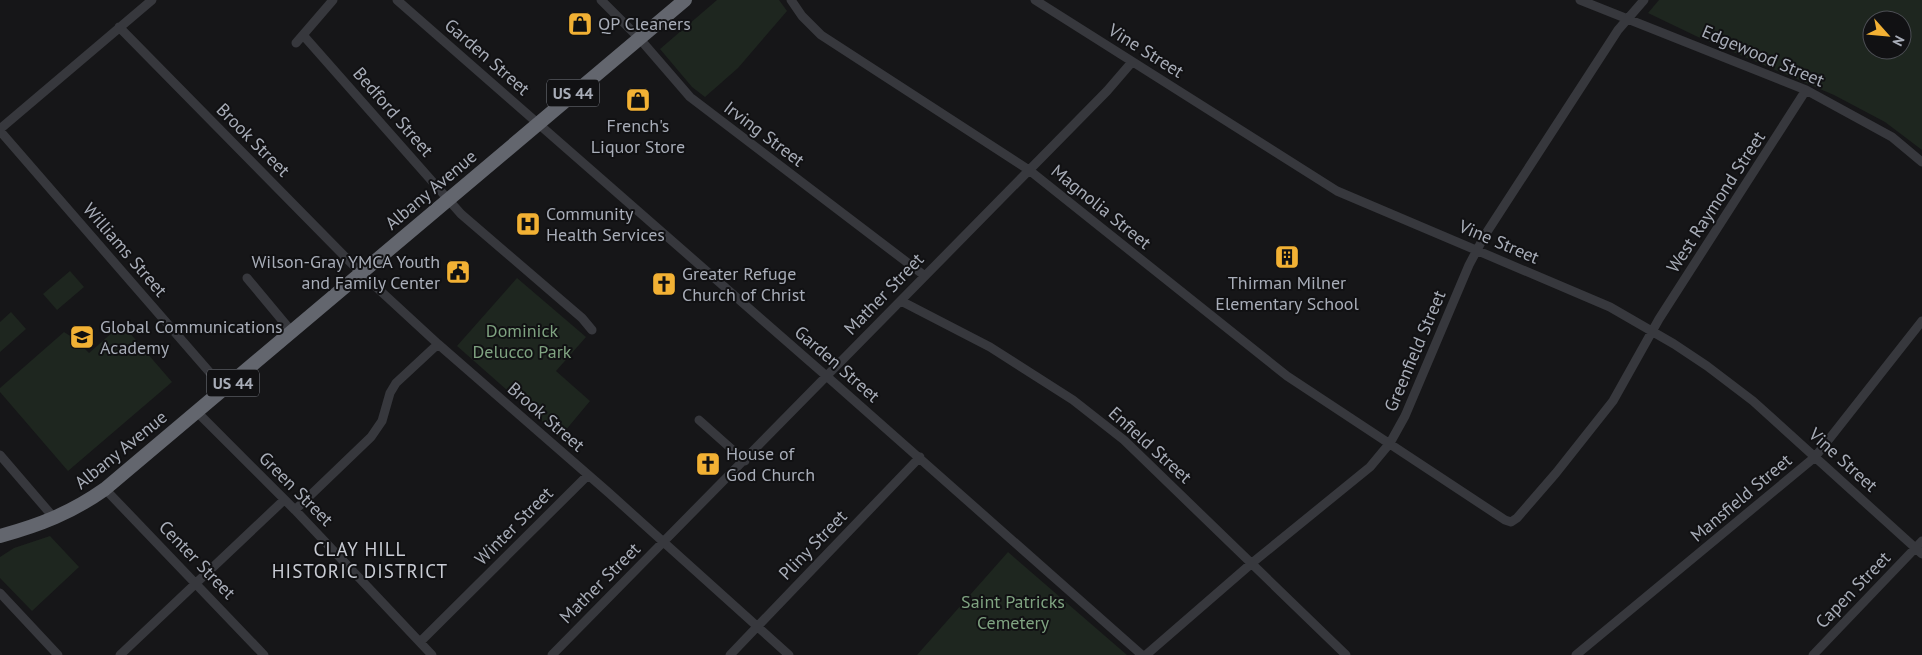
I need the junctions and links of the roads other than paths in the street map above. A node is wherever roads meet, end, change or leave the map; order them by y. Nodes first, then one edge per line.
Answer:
1 (152, 0) edge
2 (334, 0) edge
3 (397, 0) edge
4 (601, 0) edge
5 (686, 0) edge
6 (791, 0) edge
7 (1035, 0) edge
8 (1580, 0) edge
9 (1644, 0) edge
10 (1628, 18) junction
11 (119, 27) junction
12 (303, 35) junction
13 (639, 38) junction
14 (296, 43) dead end
15 (1132, 62) junction
16 (1806, 90) junction
17 (538, 123) junction
18 (0, 130) edge
19 (1922, 162) edge
20 (1029, 170) junction
21 (448, 200) junction
22 (1477, 250) junction
23 (361, 273) junction
24 (925, 276) junction
25 (247, 278) dead end
26 (901, 300) junction
27 (1922, 321) edge
28 (592, 330) dead end
29 (1652, 331) junction
30 (292, 332) junction
31 (438, 344) junction
32 (826, 377) junction
33 (225, 390) junction
34 (198, 412) junction
35 (699, 420) dead end
36 (1390, 443) junction
37 (0, 455) edge
38 (920, 457) junction
39 (1815, 457) junction
40 (745, 461) junction
41 (588, 475) junction
42 (105, 489) junction
43 (284, 500) junction
44 (295, 510) junction
45 (55, 518) junction
46 (1511, 522) joint
47 (0, 536) edge
48 (1922, 541) edge
49 (664, 542) junction
50 (1919, 551) edge
51 (1252, 563) junction
52 (197, 584) junction
53 (0, 593) edge
54 (757, 626) junction
55 (420, 642) junction
56 (58, 655) edge
57 (120, 655) edge
58 (264, 655) edge
59 (432, 655) edge
60 (552, 655) edge
61 (730, 655) edge
62 (789, 655) edge
63 (1142, 655) edge
64 (1146, 655) edge
65 (1346, 655) edge
66 (1576, 655) edge
67 (1813, 655) edge

1 - 11 street
2 - 12 street
3 - 17 street, Garden Street
4 - 13 street, Irving Street
5 - 13 highway, Albany Avenue / US 44
6 - 20 street, Magnolia Street
7 - 15 street, Vine Street
8 - 10 street, Edgewood Street
9 - 10 street, Greenfield Street
10 - 16 street, Edgewood Street
10 - 22 street, Greenfield Street
11 - 18 street
11 - 23 street, Brook Street
12 - 14 street
12 - 21 street, Bedford Street
13 - 17 highway, Albany Avenue / US 44
13 - 24 street, Irving Street
15 - 20 street, Mather Street
15 - 22 street, Vine Street
16 - 19 street, Edgewood Street
16 - 29 street, West Raymond Street
17 - 21 highway, Albany Avenue / US 44
17 - 32 street, Garden Street
18 - 33 street, Williams Street
20 - 24 street, Mather Street
20 - 36 street, Magnolia Street
21 - 23 highway, Albany Avenue / US 44
21 - 28 street, Bedford Street
22 - 29 street, Vine Street
22 - 36 street, Greenfield Street
23 - 30 highway, Albany Avenue / US 44
23 - 31 street, Brook Street
24 - 26 street, Mather Street
25 - 30 street
26 - 32 street, Mather Street
26 - 51 street, Enfield Street
27 - 39 street, Mansfield Street
29 - 39 street, Vine Street
29 - 46 street, West Raymond Street
30 - 33 highway, Albany Avenue / US 44
31 - 41 street, Brook Street
31 - 44 street
32 - 38 street, Garden Street
32 - 40 street, Mather Street
33 - 34 highway, Albany Avenue / US 44
34 - 42 highway, Albany Avenue / US 44
34 - 43 street, Green Street
35 - 40 street
36 - 46 street, Magnolia Street
36 - 51 street, Greenfield Street
37 - 45 street
38 - 54 street, Pliny Street
38 - 63 street, Garden Street
39 - 50 street, Vine Street
39 - 66 street, Mansfield Street
40 - 49 street, Mather Street
41 - 49 street, Brook Street
41 - 55 street, Winter Street
42 - 45 highway, Albany Avenue / US 44
42 - 52 street, Center Street
43 - 44 street, Green Street
43 - 52 street
44 - 55 street, Green Street
45 - 47 highway, Albany Avenue / US 44
48 - 50 street, Capen Street
49 - 54 street, Brook Street
49 - 60 street, Mather Street
50 - 67 street, Capen Street
51 - 64 street, Greenfield Street
51 - 65 street, Enfield Street
52 - 57 street
52 - 58 street, Center Street
53 - 56 street
54 - 61 street, Pliny Street
54 - 62 street, Brook Street
55 - 59 street, Green Street

